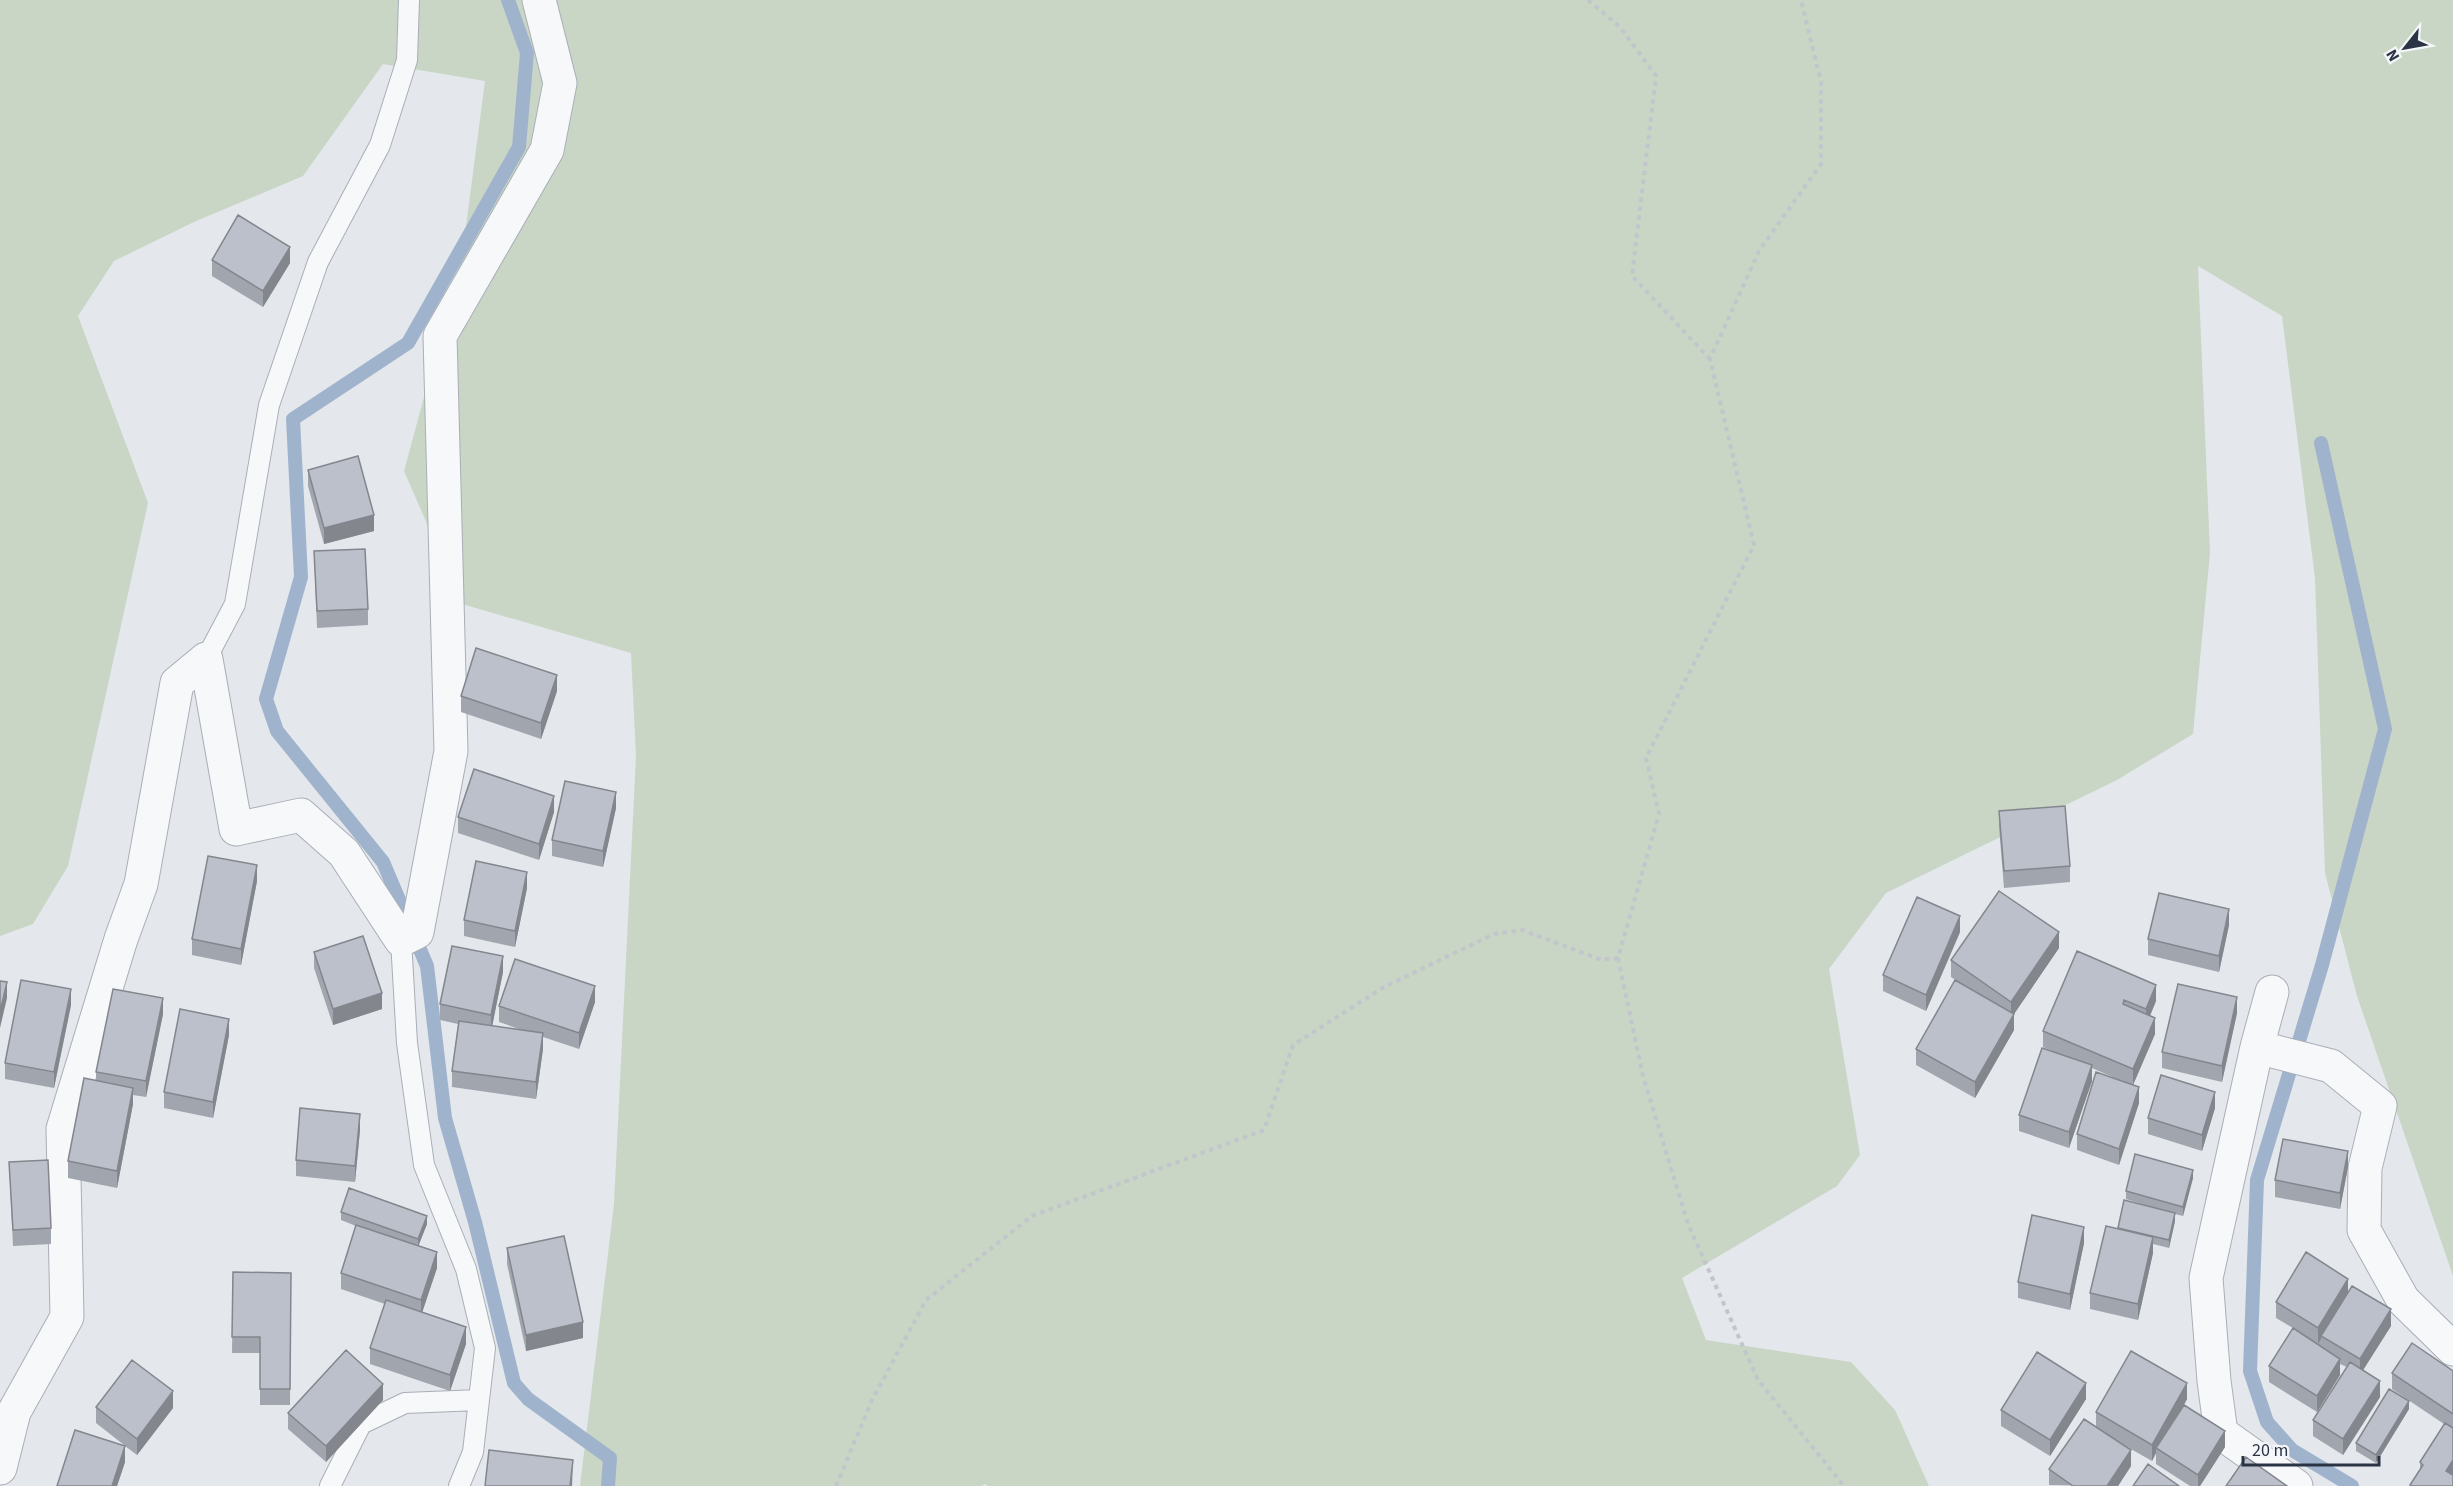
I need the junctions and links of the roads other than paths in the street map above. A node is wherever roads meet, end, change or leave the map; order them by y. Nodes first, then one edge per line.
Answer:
1 (410, 0) edge
2 (539, 0) edge
3 (206, 659) junction
4 (401, 940) junction
5 (2272, 992) dead end
6 (2257, 1047) junction
7 (2453, 1349) edge
8 (479, 1400) junction
9 (0, 1468) edge
10 (330, 1486) edge
11 (459, 1486) edge
12 (2296, 1486) edge

1 - 3 lane
2 - 4 street
3 - 4 street
3 - 9 street
4 - 8 lane
5 - 6 street
6 - 7 street
6 - 12 street
8 - 10 lane
8 - 11 lane

